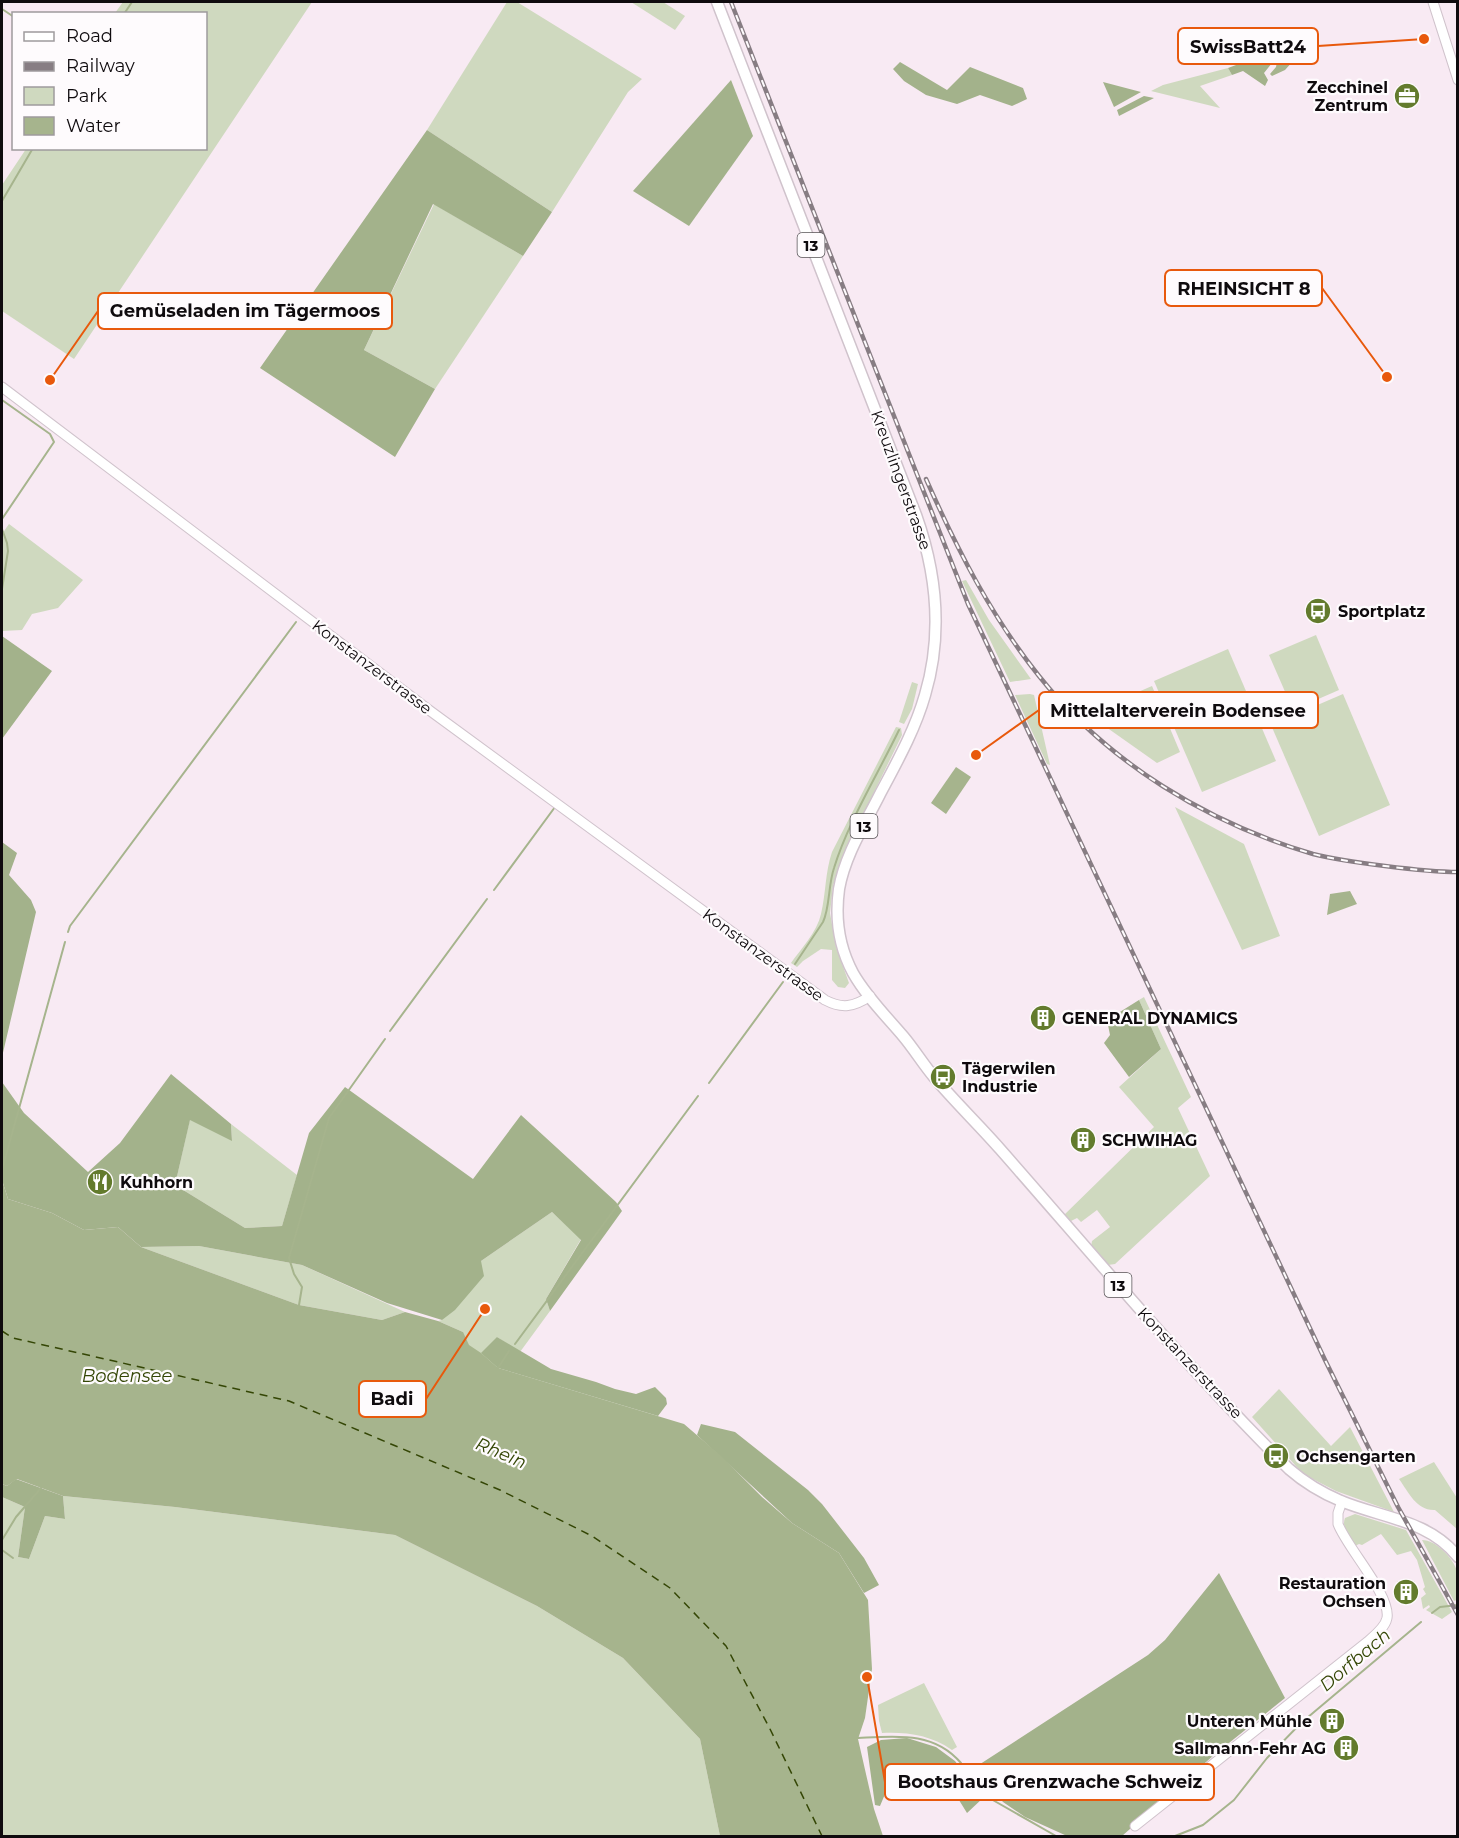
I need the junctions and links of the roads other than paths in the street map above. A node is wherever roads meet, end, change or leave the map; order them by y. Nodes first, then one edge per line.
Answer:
1 (717, 2) edge
2 (1434, 2) edge
3 (1458, 80) edge
4 (2, 387) edge
5 (870, 996) junction
6 (1342, 1501) junction
7 (1458, 1557) edge
8 (1135, 1826) dead end

1 - 5 main road, Kreuzlingerstrasse / 13
2 - 3 street
4 - 5 street, Konstanzerstrasse
5 - 6 main road, Konstanzerstrasse / 13
6 - 7 main road, Konstanzerstrasse / 13
6 - 8 street

